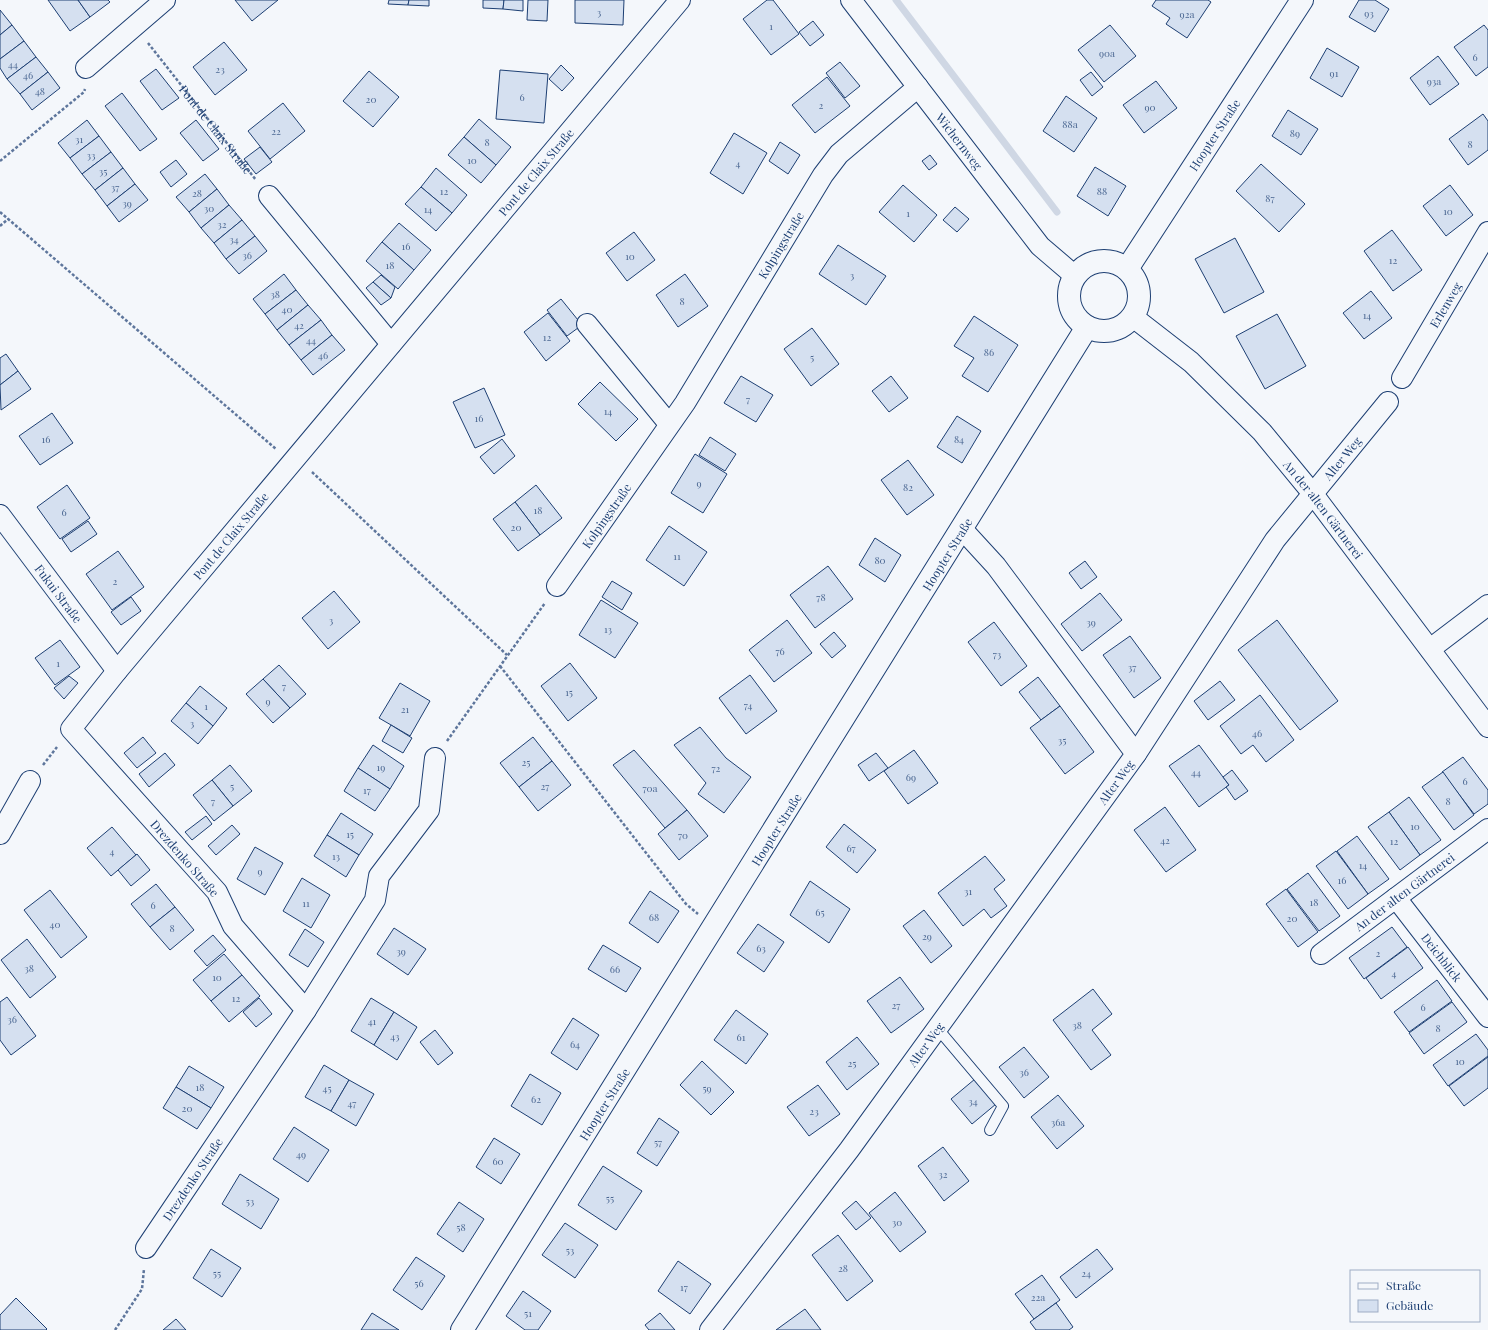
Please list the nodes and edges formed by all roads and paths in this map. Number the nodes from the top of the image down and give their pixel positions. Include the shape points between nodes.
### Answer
1 (165, 0) edge
2 (680, 0) edge
3 (850, 0) edge
4 (1302, 0) edge
5 (134, 25) junction
6 (86, 68) joint
7 (918, 87) junction
8 (0, 161) edge
9 (269, 196) joint
10 (0, 212) edge
11 (8, 219) junction
12 (0, 226) edge
13 (1488, 232) edge
14 (1127, 270) junction
15 (1075, 276) junction
16 (1133, 316) junction
17 (587, 324) dead end
18 (1086, 327) junction
19 (391, 344) junction
20 (1402, 378) dead end
21 (1388, 402) dead end
22 (669, 424) junction
23 (294, 461) junction
24 (1312, 494) junction
25 (0, 515) edge
26 (963, 530) junction
27 (557, 586) joint
28 (1488, 605) edge
29 (1430, 649) junction
30 (507, 655) junction
31 (500, 666) junction
32 (117, 671) junction
33 (1488, 727) edge
34 (71, 729) junction
35 (1136, 754) junction
36 (435, 758) joint
37 (30, 781) joint
38 (1488, 829) edge
39 (0, 834) edge
40 (1396, 898) junction
41 (716, 928) junction
42 (1321, 954) dead end
43 (306, 1010) junction
44 (1488, 1017) edge
45 (938, 1029) junction
46 (990, 1130) dead end
47 (146, 1248) dead end
48 (142, 1289) dead end
49 (115, 1330) edge
50 (462, 1330) edge
51 (710, 1330) edge

1 - 5 street
2 - 19 street, Pont de Claix Straße
3 - 7 street, Wichernweg
4 - 14 street, Hoopter Straße
5 - 6 street
5 - 9 path, Pont de Claix Straße
6 - 8 path via 84,92
7 - 15 street, Wichernweg via 1040,246
7 - 22 street, Kolpingstraße via 838,154 685,403
9 - 19 street
10 - 11 path
11 - 12 path
11 - 23 path via 277,450
13 - 20 street, Erlenweg
14 - 15 street via 1117,263 1094,262 1083,267
14 - 16 street via 1135,280 1139,292 1138,305
15 - 18 street via 1068,298 1077,320
16 - 18 street via 1123,326 1112,331
16 - 24 street, An der alten Gärtnerei via 1191,362 1262,432
17 - 22 street
18 - 26 street, Hoopter Straße
19 - 23 street, Pont de Claix Straße
21 - 24 street, Alter Weg
22 - 27 street, Kolpingstraße
23 - 30 path via 307,467
23 - 32 street, Pont de Claix Straße
24 - 29 street, An der alten Gärtnerei
24 - 35 street, Alter Weg via 1275,540
25 - 32 street, Fukui Straße
26 - 35 street, Alter Weg via 996,566
26 - 41 street, Hoopter Straße
27 - 30 path
28 - 29 street
29 - 33 street, An der alten Gärtnerei
30 - 31 path
31 - 36 path
31 - 41 path via 686,904
32 - 34 street, Pont de Claix Straße
34 - 37 path
34 - 43 street, Drezdenko Straße via 216,892 233,926
35 - 45 street, Alter Weg
36 - 43 street, Drezdenko Straße via 429,810 380,876 375,900
37 - 39 street
38 - 40 street, An der alten Gärtnerei
40 - 42 street, An der alten Gärtnerei
40 - 44 street, Deichblick
41 - 50 street, Hoopter Straße
43 - 47 street, Drezdenko Straße
45 - 46 lane via 1003,1106
45 - 51 street, Alter Weg via 849,1150
48 - 49 path

